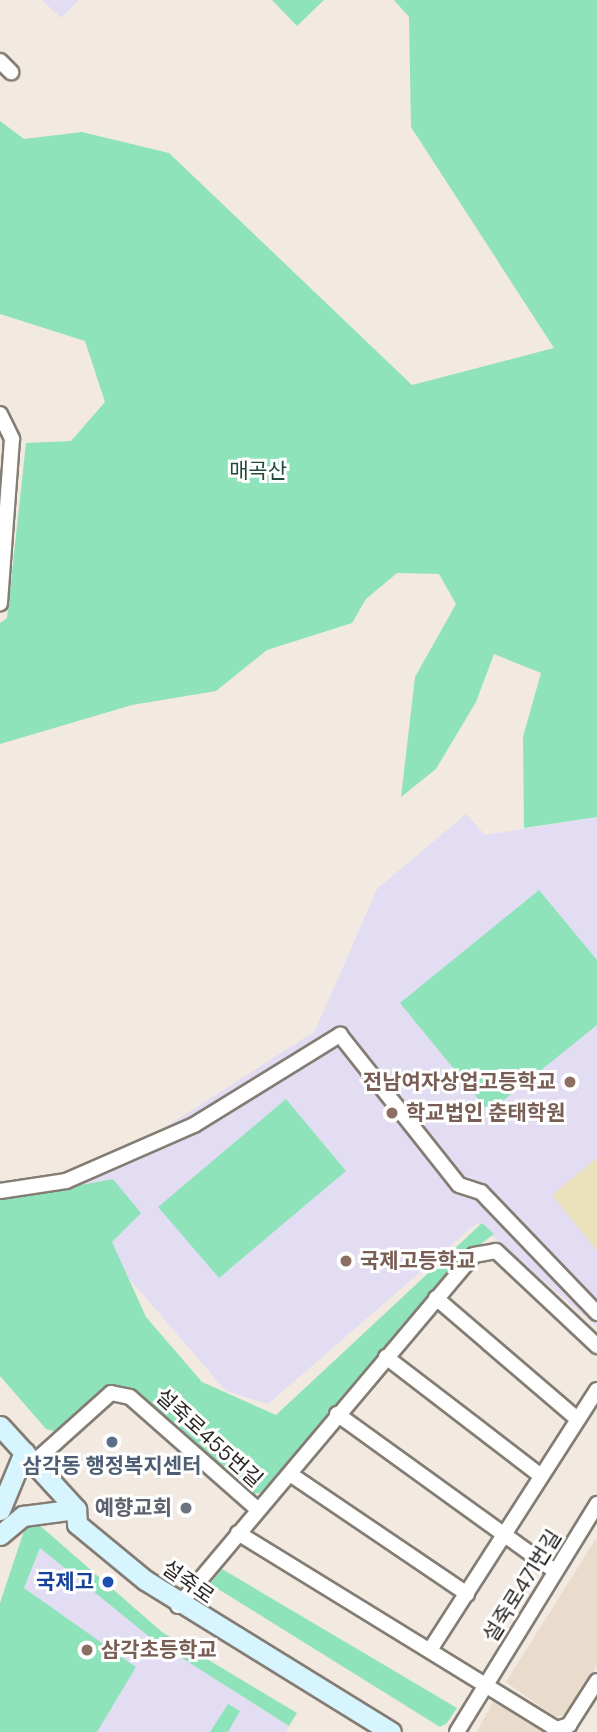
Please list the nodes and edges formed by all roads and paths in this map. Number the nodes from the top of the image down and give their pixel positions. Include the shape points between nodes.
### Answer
1 (0, 414) edge
2 (0, 604) edge
3 (0, 1191) edge
4 (436, 1298) junction
5 (597, 1313) edge
6 (597, 1346) edge
7 (386, 1357) junction
8 (597, 1390) edge
9 (337, 1414) junction
10 (577, 1419) junction
11 (2, 1433) edge
12 (28, 1457) junction
13 (290, 1474) junction
14 (541, 1476) junction
15 (76, 1509) junction
16 (596, 1509) edge
17 (0, 1510) edge
18 (258, 1510) junction
19 (238, 1533) junction
20 (0, 1535) edge
21 (505, 1536) junction
22 (555, 1571) junction
23 (467, 1594) junction
24 (178, 1606) junction
25 (430, 1650) junction
26 (597, 1681) edge
27 (487, 1684) junction
28 (391, 1732) edge
29 (457, 1732) edge

1 - 2 street via 12,439
3 - 5 street via 66,1181 194,1125 340,1035 459,1185 481,1192
4 - 6 street, 설죽로455번길 via 474,1255 496,1251
4 - 7 street, 설죽로455번길
4 - 10 street
7 - 9 street, 설죽로455번길
7 - 14 street
8 - 10 street
9 - 13 street, 설죽로455번길
9 - 21 street
10 - 14 street
11 - 12 main road, 설죽로
12 - 15 main road, 설죽로
12 - 17 main road
12 - 18 street, 설죽로455번길 via 111,1393 130,1397
13 - 18 street, 설죽로455번길
13 - 23 street, 설죽로455번길
14 - 21 street
15 - 20 main road via 23,1516
15 - 24 main road, 설죽로 via 77,1524
16 - 22 street, 설죽로471번길
18 - 19 street, 설죽로455번길
19 - 24 street, 설죽로455번길
19 - 25 street
21 - 22 street
21 - 23 street
22 - 27 street, 설죽로471번길
23 - 25 street
24 - 28 main road, 설죽로
25 - 27 street
26 - 27 street via 569,1726 557,1729
27 - 29 street, 설죽로471번길

